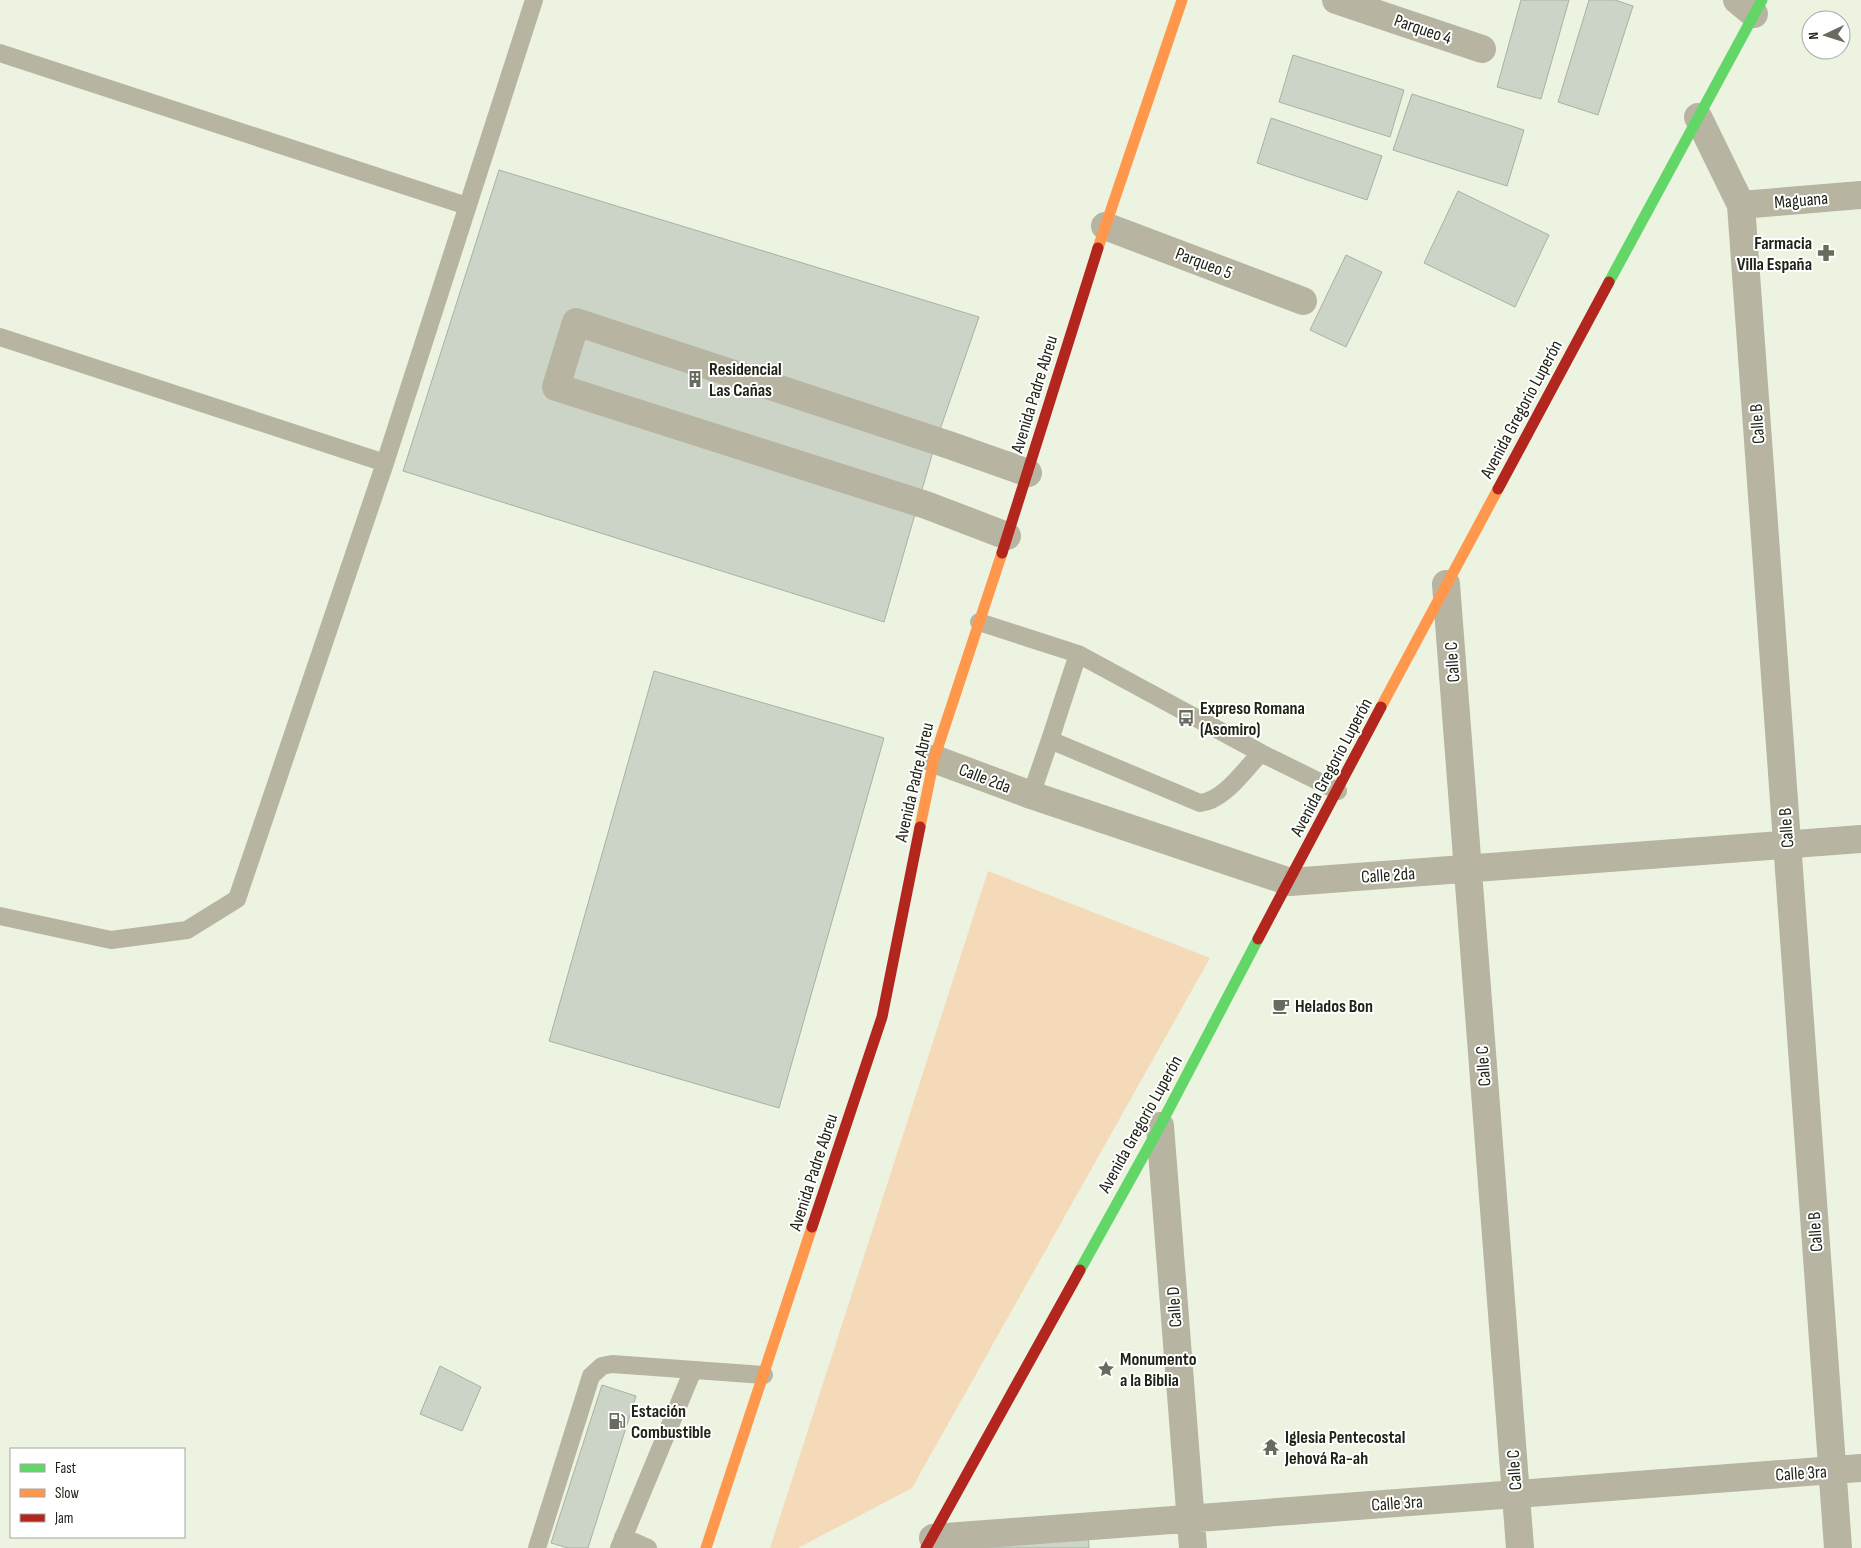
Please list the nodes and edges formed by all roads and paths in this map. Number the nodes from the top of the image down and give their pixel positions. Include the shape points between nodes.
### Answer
1 (534, 0) edge
2 (1182, 0) edge
3 (1336, 0) edge
4 (1751, 5) edge
5 (1482, 49) dead end
6 (0, 53) edge
7 (1698, 117) junction
8 (1861, 195) edge
9 (1741, 205) junction
10 (467, 206) junction
11 (1105, 226) junction
12 (1304, 301) dead end
13 (0, 337) edge
14 (385, 463) junction
15 (1028, 473) junction
16 (1007, 536) junction
17 (1446, 584) junction
18 (979, 622) junction
19 (1078, 654) junction
20 (1050, 740) junction
21 (1260, 753) junction
22 (934, 758) junction
23 (1338, 791) junction
24 (1030, 795) junction
25 (1861, 839) edge
26 (1787, 845) junction
27 (1468, 870) junction
28 (1290, 882) junction
29 (0, 916) edge
30 (1160, 1126) junction
31 (693, 1370) junction
32 (764, 1375) junction
33 (1861, 1468) edge
34 (1833, 1470) junction
35 (1516, 1494) junction
36 (1190, 1518) junction
37 (621, 1542) edge
38 (925, 1543) edge
39 (537, 1548) edge
40 (648, 1548) edge
41 (706, 1548) edge
42 (1193, 1548) edge
43 (1520, 1548) edge
44 (1838, 1548) edge

1 - 10 lane
2 - 11 main road, Avenida Padre Abreu
3 - 5 street, Parqueo 4
4 - 7 main road, Avenida Gregorio Luperón
6 - 10 lane
7 - 9 street, Calle B
7 - 17 main road, Avenida Gregorio Luperón
8 - 9 street, Maguana
9 - 26 street, Calle B
10 - 14 lane
11 - 12 street, Parqueo 5
11 - 15 main road, Avenida Padre Abreu
13 - 14 lane
14 - 29 lane via 237,899 187,930 110,940
15 - 16 main road, Avenida Padre Abreu
15 - 16 street via 576,322 556,387 926,505
16 - 18 main road, Avenida Padre Abreu
17 - 23 main road, Avenida Gregorio Luperón
17 - 27 street, Calle C
18 - 19 lane
18 - 22 main road, Avenida Padre Abreu
19 - 20 lane
19 - 21 lane
20 - 21 lane via 1200,803 1210,802 1220,795
20 - 24 lane
21 - 23 lane
22 - 24 street, Calle 2da
22 - 32 main road, Avenida Padre Abreu via 882,1017
23 - 28 main road, Avenida Gregorio Luperón
24 - 28 street, Calle 2da
25 - 26 street, Calle 2da
26 - 27 street, Calle 2da
26 - 34 street, Calle B
27 - 28 street, Calle 2da
27 - 35 street, Calle C
28 - 30 main road, Avenida Gregorio Luperón
30 - 36 street, Calle D
30 - 38 main road, Avenida Gregorio Luperón
31 - 32 lane
31 - 37 lane
31 - 39 lane via 612,1364 602,1366 591,1376
32 - 41 main road, Avenida Padre Abreu
33 - 34 street, Calle 3ra
34 - 35 street, Calle 3ra
34 - 44 street, Calle B
35 - 36 street, Calle 3ra
35 - 43 street, Calle C
36 - 38 street, Calle 3ra
36 - 42 street, Calle D
37 - 40 lane

